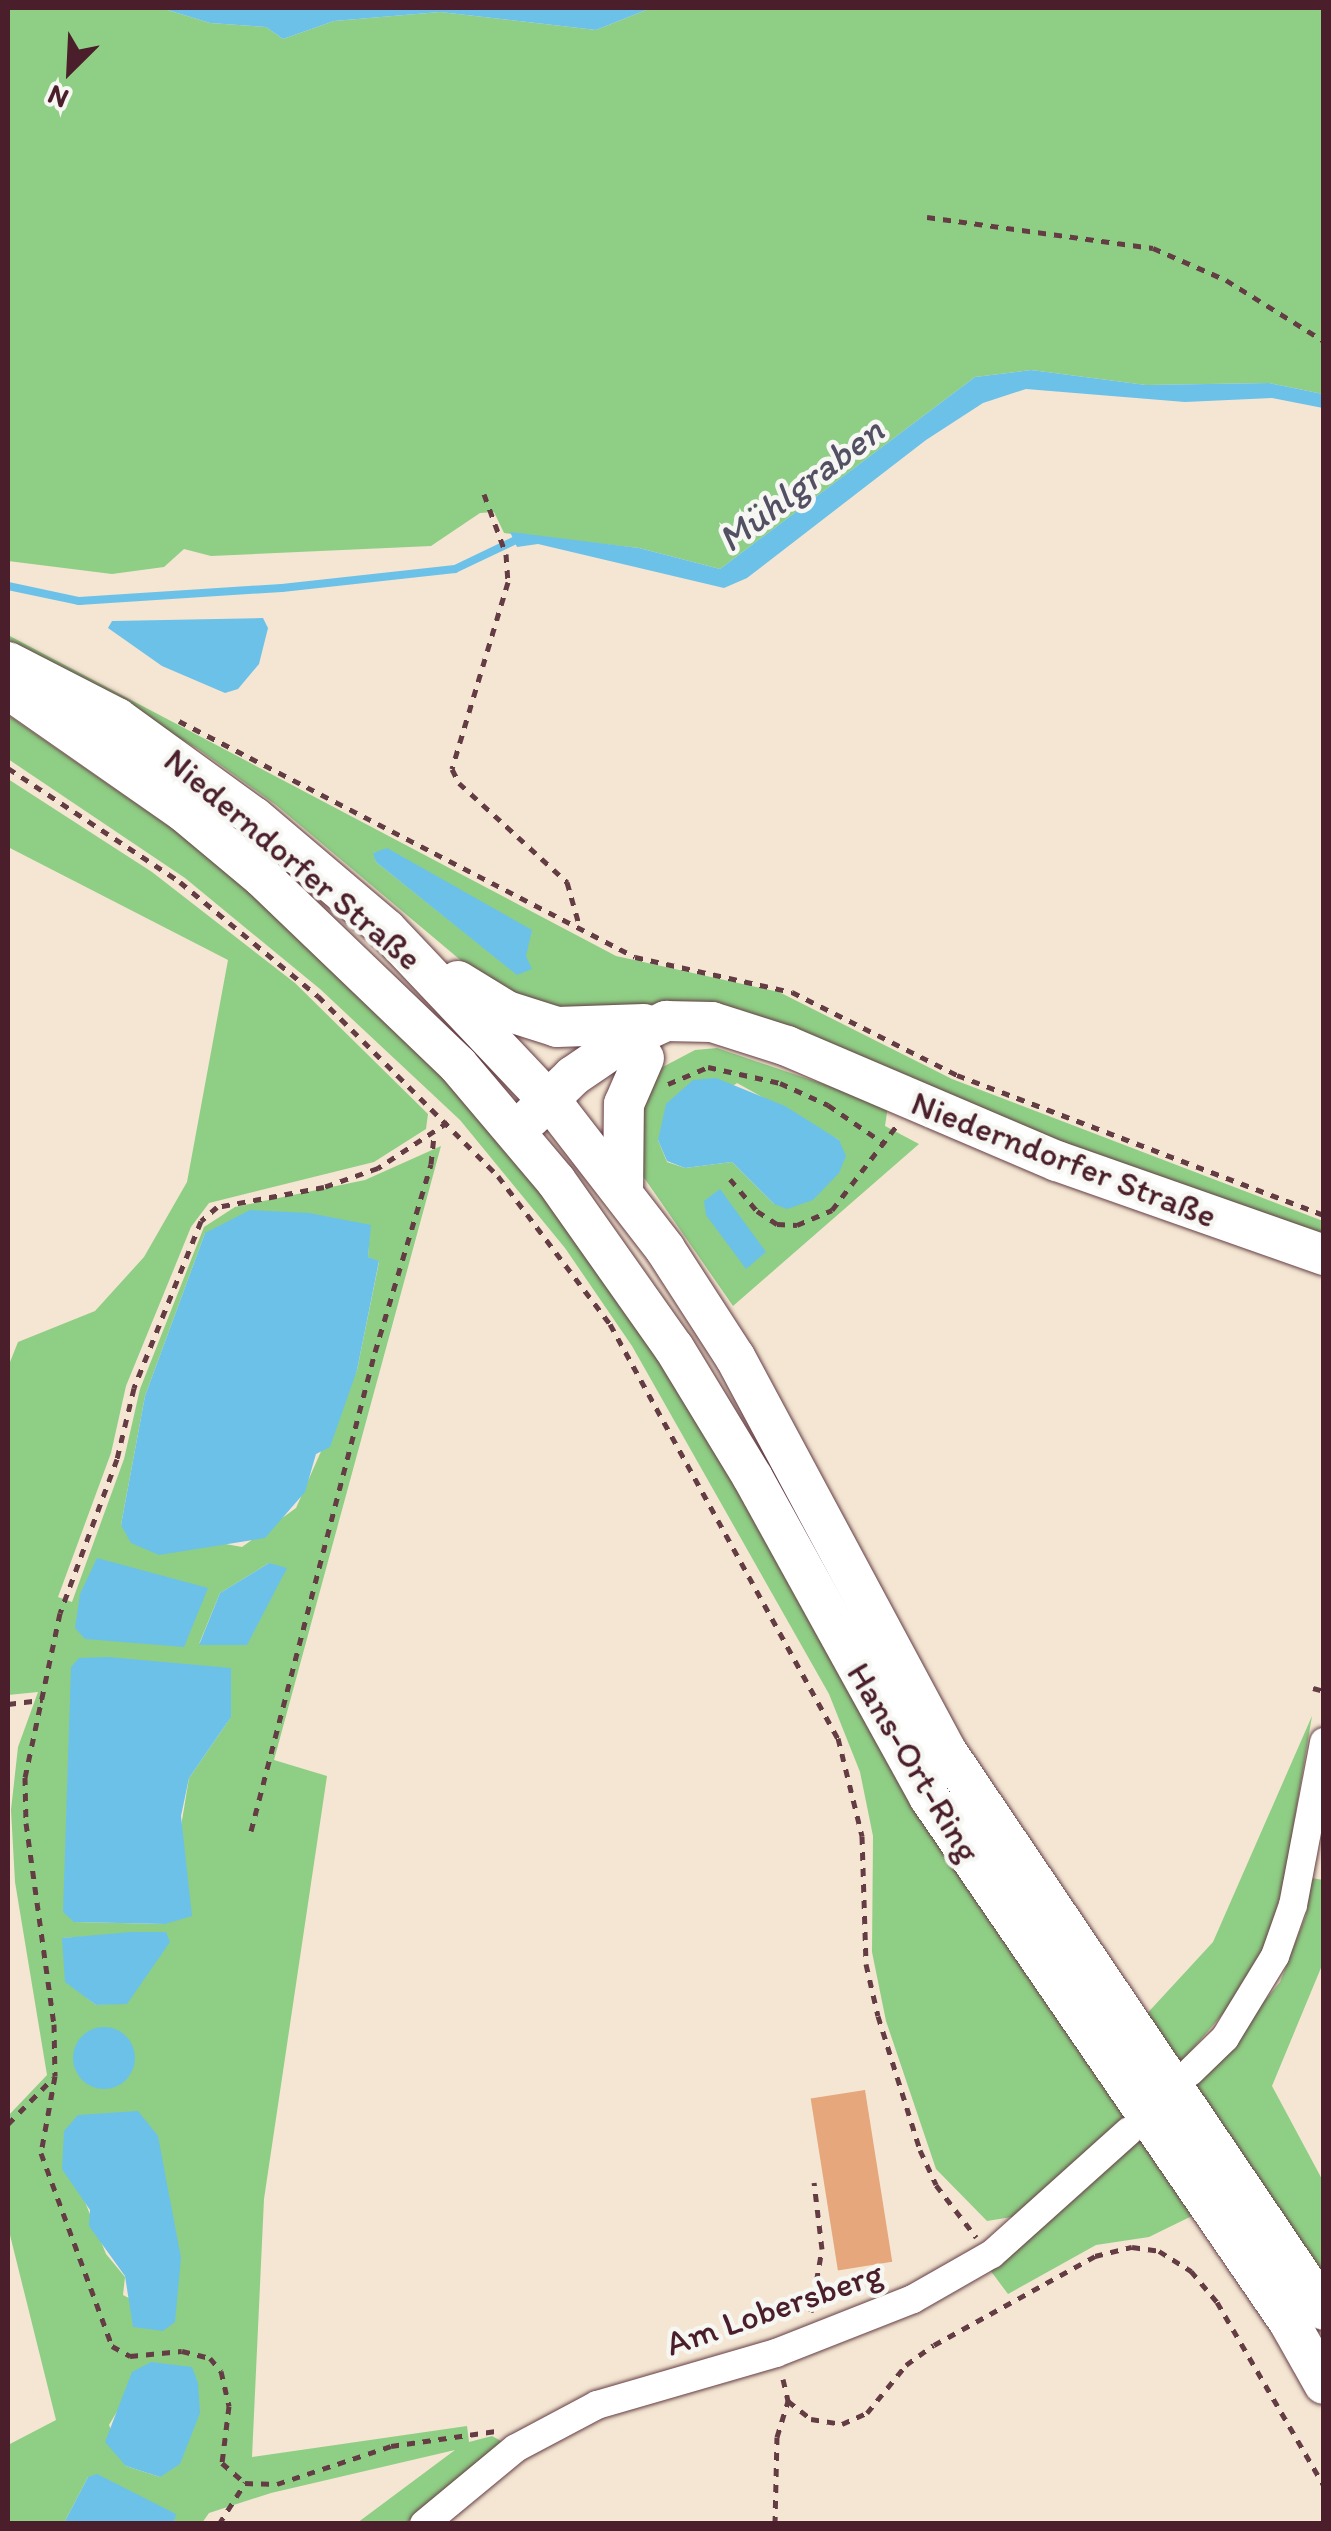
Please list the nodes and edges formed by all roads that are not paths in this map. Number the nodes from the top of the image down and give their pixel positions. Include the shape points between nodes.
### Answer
1 (8, 662) edge
2 (8, 689) edge
3 (386, 929) junction
4 (666, 1021) junction
5 (751, 1034) junction
6 (656, 1071) junction
7 (554, 1105) junction
8 (518, 1132) junction
9 (623, 1193) junction
10 (1324, 1255) edge
11 (1324, 1742) edge
12 (1190, 2072) dead end
13 (1129, 2131) dead end
14 (1324, 2310) edge
15 (1324, 2384) edge
16 (424, 2524) edge

1 - 3 main road, Niederndorfer Straße via 72,692 188,765
2 - 8 main road, Niederndorfer Straße via 184,812 262,877 419,1026
3 - 4 main road via 463,985 527,1019 588,1030
3 - 7 main road, Niederndorfer Straße
4 - 5 main road, Niederndorfer Straße via 712,1022
4 - 7 main road, Niederndorfer Straße via 630,1038
5 - 6 main road, Niederndorfer Straße via 700,1036
5 - 10 main road, Niederndorfer Straße via 1074,1167
6 - 7 main road, Niederndorfer Straße
6 - 9 main road via 624,1104
7 - 8 main road, Niederndorfer Straße
7 - 9 main road, Hans-Ort-Ring
8 - 15 main road, Hans-Ort-Ring via 674,1348 930,1797 1289,2322
9 - 14 main road, Hans-Ort-Ring via 735,1357 947,1752
11 - 12 street via 1297,1888 1275,1956 1224,2038
13 - 16 street, Am Lobersberg via 992,2254 914,2299 813,2340 597,2405 539,2434

